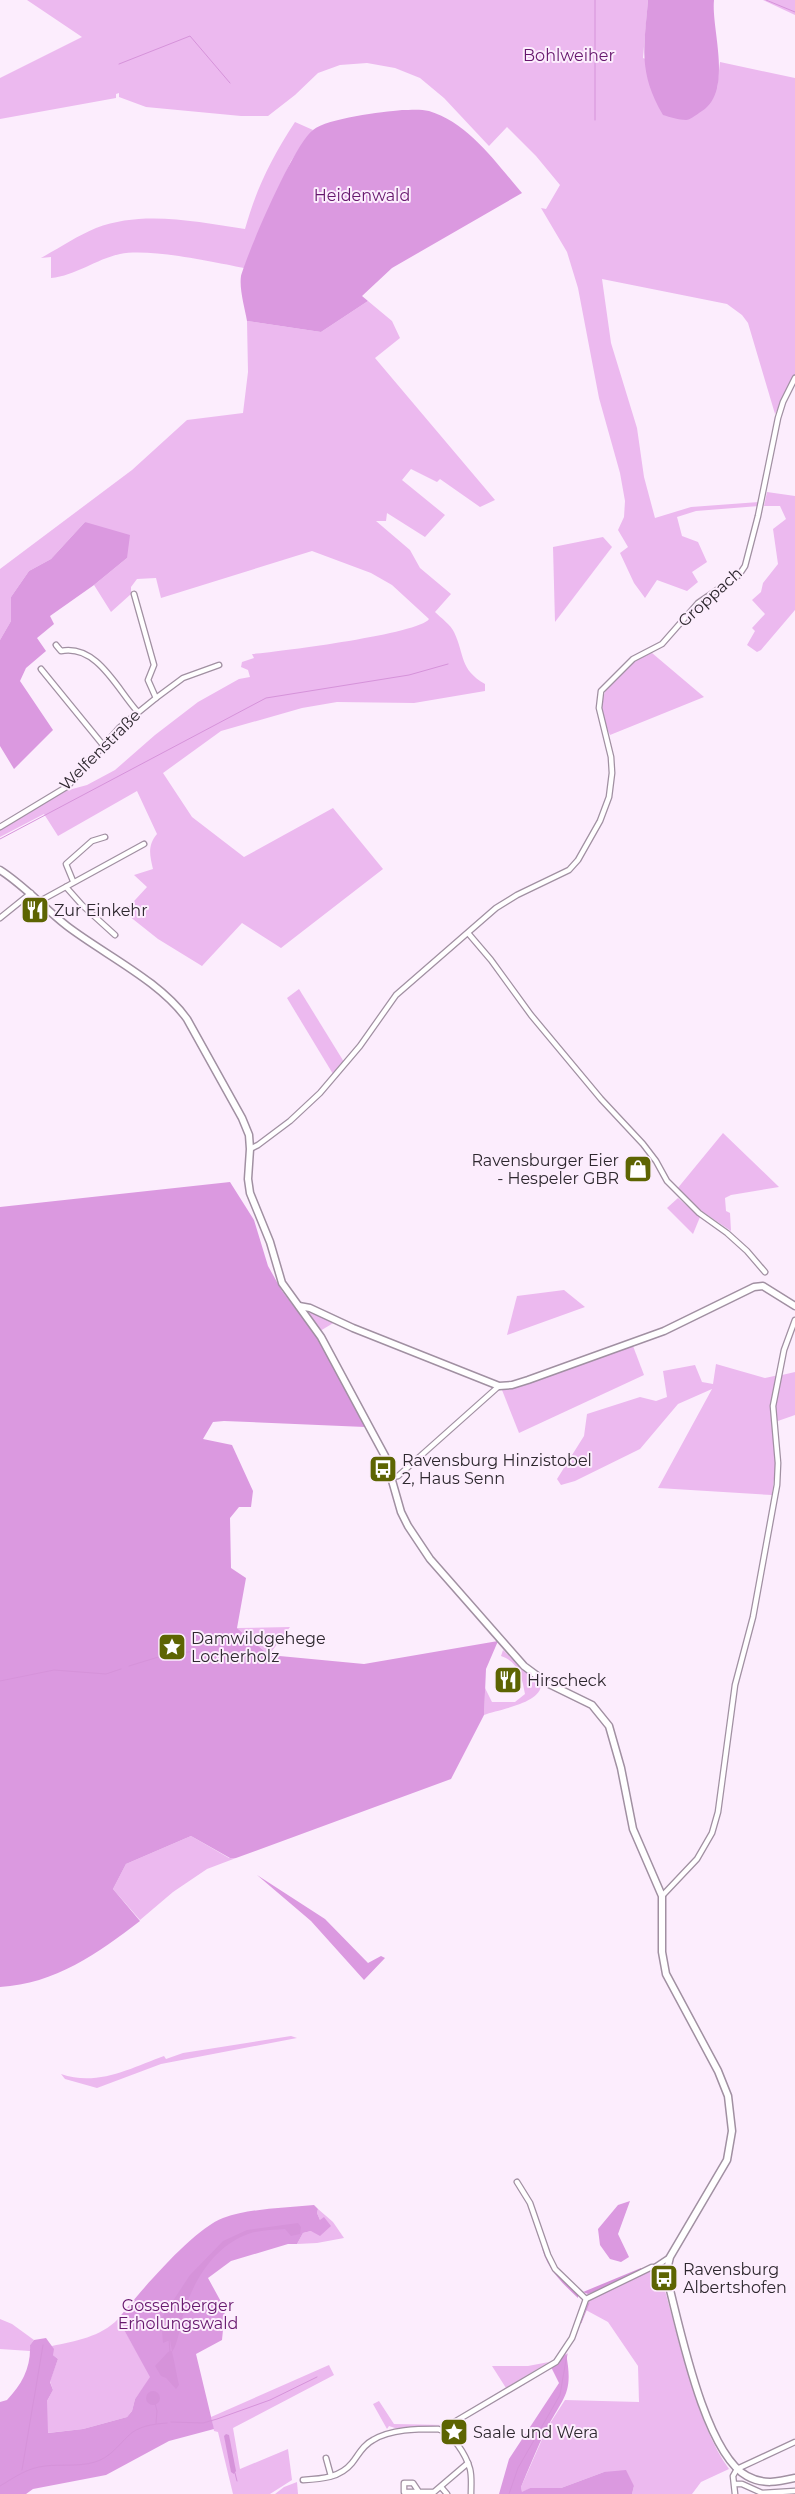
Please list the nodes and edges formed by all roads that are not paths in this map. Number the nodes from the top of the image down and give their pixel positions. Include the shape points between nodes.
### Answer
1 (795, 378) edge
2 (134, 594) dead end
3 (56, 645) dead end
4 (219, 665) dead end
5 (41, 669) dead end
6 (156, 698) junction
7 (138, 711) junction
8 (103, 745) junction
9 (0, 827) edge
10 (105, 837) dead end
11 (144, 844) dead end
12 (0, 870) edge
13 (73, 881) junction
14 (66, 887) junction
15 (32, 893) junction
16 (40, 901) junction
17 (0, 918) edge
18 (468, 933) junction
19 (115, 935) dead end
20 (250, 1148) junction
21 (765, 1272) dead end
22 (300, 1306) junction
23 (795, 1306) edge
24 (795, 1320) edge
25 (499, 1386) junction
26 (392, 1477) junction
27 (662, 1896) junction
28 (517, 2182) dead end
29 (670, 2257) junction
30 (655, 2267) junction
31 (666, 2274) junction
32 (586, 2299) junction
33 (451, 2424) dead end
34 (795, 2442) edge
35 (326, 2458) dead end
36 (468, 2463) junction
37 (737, 2469) junction
38 (331, 2476) junction
39 (795, 2478) edge
40 (303, 2480) dead end
41 (735, 2484) junction
42 (441, 2487) junction
43 (795, 2491) edge
44 (419, 2492) junction
45 (404, 2493) edge
46 (447, 2494) edge
47 (471, 2494) edge
48 (735, 2494) edge

1 - 18 street, Groppach via 778,418 745,566 739,575 698,603 662,644 633,659 602,691 599,708 611,757 609,797 600,821 578,860 569,870 496,908
2 - 6 street, Welfenstraße via 154,665 148,680
3 - 7 street via 61,651 74,650 99,663
4 - 6 street via 183,678
5 - 8 street
6 - 7 street, Welfenstraße
7 - 8 street, Welfenstraße
8 - 9 street, Welfenstraße via 68,786
10 - 13 street via 92,840 67,863
11 - 13 street
12 - 15 main road
13 - 14 street
14 - 16 street
14 - 19 street
15 - 16 main road
15 - 17 street
16 - 20 main road via 72,930 171,1000 188,1020 242,1118
18 - 20 street, Groppach via 396,995 360,1046 320,1093 290,1121
18 - 21 street via 531,1015 643,1144 667,1181 698,1213 747,1251
20 - 22 main road via 248,1179 254,1207 270,1242 282,1282
22 - 25 main road
22 - 26 main road via 329,1351 385,1456
23 - 25 main road via 763,1286 754,1287 664,1332 528,1380
24 - 27 street via 784,1350 773,1406 777,1484 753,1617 735,1685 718,1812 712,1833 698,1859
25 - 26 street via 398,1476
26 - 27 main road via 401,1512 417,1541 511,1653 547,1683 592,1705 603,1718 614,1738 633,1829
27 - 29 main road via 662,1952 666,1974 718,2071 728,2096 732,2131 730,2152 722,2169
28 - 32 street via 530,2203 555,2270
29 - 30 street
29 - 31 main road
30 - 31 street
30 - 32 street
31 - 37 main road via 700,2396 720,2445
32 - 33 street via 572,2338 556,2362
34 - 37 street
35 - 38 street
36 - 38 street via 444,2430 390,2432 372,2440 348,2468
36 - 42 street
36 - 47 street
37 - 39 main road via 747,2477 768,2483
37 - 41 street via 733,2476
38 - 40 street
41 - 43 street via 762,2493
41 - 48 street
42 - 44 street via 434,2492
42 - 46 street
44 - 45 street
44 - 45 street via 413,2483 404,2483

